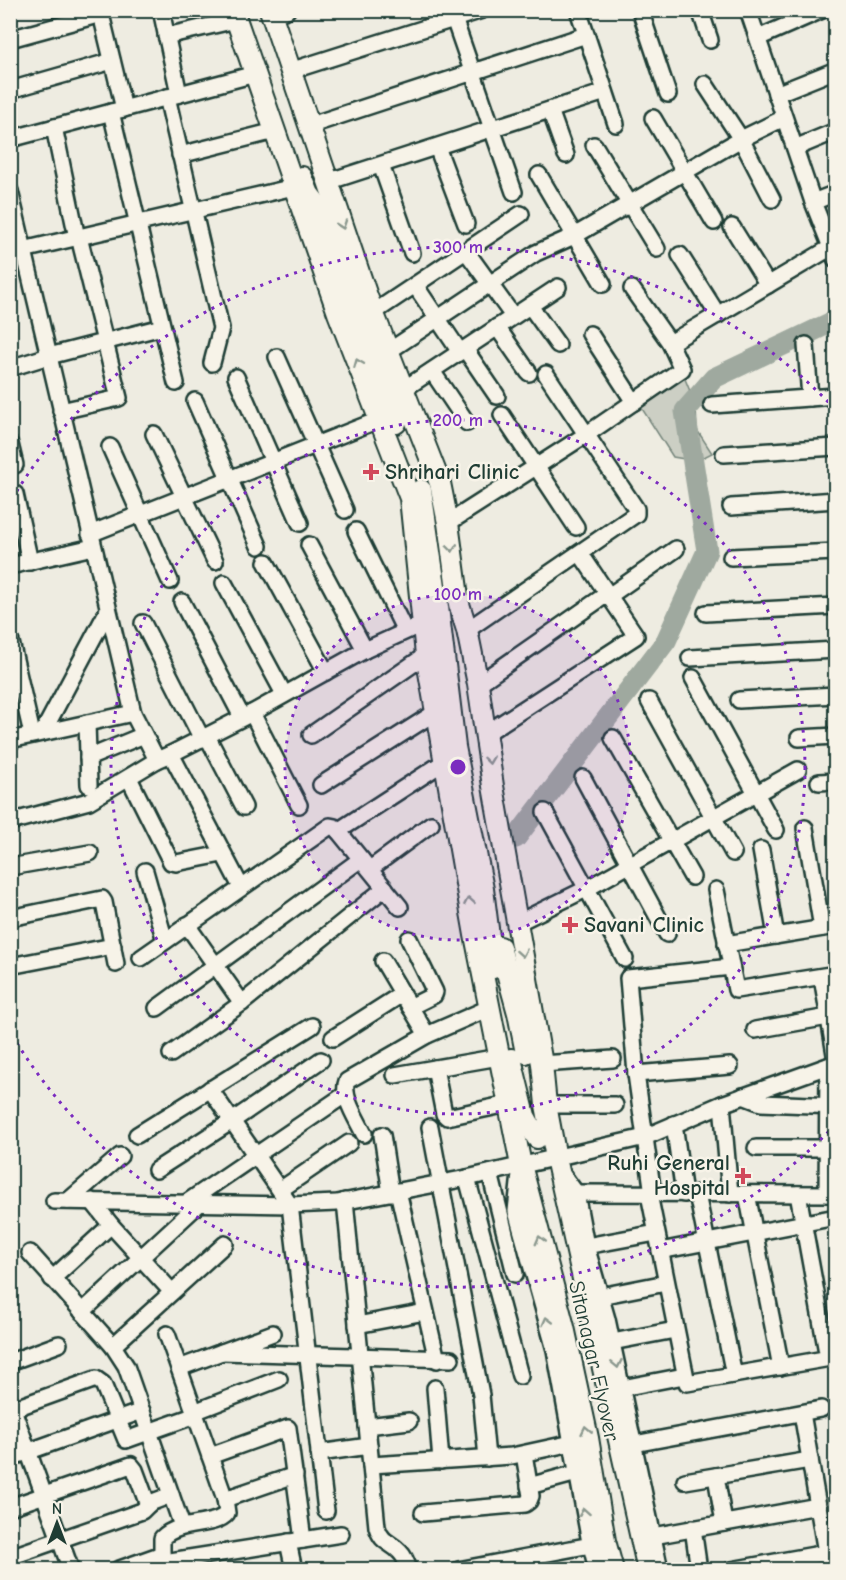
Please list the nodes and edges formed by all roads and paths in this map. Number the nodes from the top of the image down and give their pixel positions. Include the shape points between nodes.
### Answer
1 (161, 10) edge
2 (482, 10) edge
3 (578, 10) edge
4 (640, 10) edge
5 (700, 10) edge
6 (748, 10) edge
7 (822, 10) edge
8 (100, 12) edge
9 (272, 12) edge
10 (237, 14) edge
11 (453, 15) edge
12 (586, 35) junction
13 (166, 36) junction
14 (758, 38) junction
15 (10, 39) edge
16 (710, 40) dead end
17 (112, 61) junction
18 (290, 70) junction
19 (836, 70) edge
20 (255, 74) junction
21 (473, 74) junction
22 (705, 84) dead end
23 (10, 90) edge
24 (605, 92) junction
25 (668, 94) dead end
26 (776, 94) junction
27 (173, 95) junction
28 (117, 110) junction
29 (550, 110) junction
30 (653, 118) dead end
31 (784, 118) junction
32 (616, 124) dead end
33 (308, 126) junction
34 (54, 127) junction
35 (492, 129) junction
36 (275, 131) junction
37 (836, 131) edge
38 (10, 139) edge
39 (741, 139) junction
40 (594, 145) dead end
41 (437, 147) junction
42 (795, 148) junction
43 (566, 154) dead end
44 (180, 155) junction
45 (381, 165) junction
46 (686, 173) junction
47 (539, 176) dead end
48 (327, 182) junction
49 (294, 187) junction
50 (10, 191) edge
51 (514, 192) dead end
52 (836, 193) edge
53 (772, 199) dead end
54 (813, 202) junction
55 (631, 203) junction
56 (318, 206) junction
57 (192, 211) junction
58 (521, 214) dead end
59 (714, 222) dead end
60 (137, 224) junction
61 (466, 224) dead end
62 (732, 227) dead end
63 (574, 236) junction
64 (78, 238) junction
65 (657, 249) dead end
66 (18, 251) edge
67 (466, 251) junction
68 (412, 253) dead end
69 (833, 254) edge
70 (680, 255) dead end
71 (603, 284) dead end
72 (415, 285) junction
73 (489, 285) junction
74 (768, 285) junction
75 (558, 286) dead end
76 (632, 289) dead end
77 (530, 306) junction
78 (373, 313) junction
79 (718, 315) junction
80 (513, 316) junction
81 (438, 319) junction
82 (162, 327) junction
83 (497, 327) junction
84 (590, 334) dead end
85 (105, 342) junction
86 (670, 343) junction
87 (558, 345) dead end
88 (806, 345) dead end
89 (462, 350) junction
90 (389, 351) junction
91 (49, 356) junction
92 (277, 357) dead end
93 (212, 363) dead end
94 (10, 369) edge
95 (432, 371) junction
96 (530, 374) dead end
97 (546, 374) dead end
98 (236, 377) dead end
99 (176, 383) dead end
100 (404, 389) junction
101 (497, 396) dead end
102 (836, 396) edge
103 (810, 398) junction
104 (195, 401) dead end
105 (634, 402) junction
106 (712, 405) dead end
107 (62, 411) junction
108 (502, 415) dead end
109 (381, 419) junction
110 (467, 423) dead end
111 (154, 434) dead end
112 (587, 434) junction
113 (10, 444) edge
114 (316, 444) junction
115 (110, 447) dead end
116 (836, 447) edge
117 (724, 454) dead end
118 (273, 462) junction
119 (15, 465) dead end
120 (537, 466) junction
121 (228, 480) junction
122 (15, 494) dead end
123 (185, 497) junction
124 (836, 500) edge
125 (731, 507) dead end
126 (345, 510) dead end
127 (141, 516) junction
128 (300, 523) dead end
129 (448, 523) junction
130 (576, 527) dead end
131 (356, 531) dead end
132 (92, 541) junction
133 (309, 545) dead end
134 (258, 546) dead end
135 (676, 549) dead end
136 (836, 552) edge
137 (580, 553) junction
138 (731, 558) dead end
139 (215, 561) dead end
140 (30, 562) junction
141 (266, 562) dead end
142 (10, 566) edge
143 (170, 581) dead end
144 (224, 583) dead end
145 (608, 595) junction
146 (182, 602) dead end
147 (459, 604) junction
148 (836, 606) edge
149 (108, 610) junction
150 (706, 613) dead end
151 (421, 618) junction
152 (143, 623) dead end
153 (467, 630) junction
154 (11, 642) edge
155 (365, 650) junction
156 (836, 650) edge
157 (426, 655) junction
158 (690, 658) dead end
159 (326, 672) junction
160 (693, 678) dead end
161 (478, 684) junction
162 (284, 694) junction
163 (836, 695) edge
164 (739, 700) dead end
165 (649, 701) dead end
166 (436, 712) junction
167 (134, 713) junction
168 (247, 715) junction
169 (87, 723) junction
170 (38, 733) junction
171 (485, 734) junction
172 (144, 735) junction
173 (311, 735) dead end
174 (836, 736) edge
175 (204, 737) junction
176 (613, 738) dead end
177 (799, 738) dead end
178 (10, 740) edge
179 (164, 757) junction
180 (88, 758) junction
181 (444, 762) junction
182 (798, 770) dead end
183 (129, 778) junction
184 (583, 778) dead end
185 (836, 781) edge
186 (819, 782) dead end
187 (89, 785) dead end
188 (321, 785) dead end
189 (756, 793) junction
190 (299, 805) dead end
191 (244, 807) dead end
192 (545, 812) dead end
193 (713, 818) junction
194 (10, 822) edge
195 (431, 824) dead end
196 (805, 828) dead end
197 (776, 830) dead end
198 (338, 831) junction
199 (672, 842) junction
200 (760, 850) dead end
201 (90, 853) dead end
202 (733, 853) dead end
203 (222, 854) junction
204 (366, 864) junction
205 (630, 866) junction
206 (10, 867) edge
207 (145, 871) dead end
208 (692, 877) dead end
209 (241, 887) junction
210 (385, 888) junction
211 (588, 888) junction
212 (483, 890) junction
213 (716, 890) dead end
214 (400, 907) dead end
215 (10, 918) edge
216 (517, 923) junction
217 (187, 925) junction
218 (829, 927) edge
219 (667, 934) dead end
220 (776, 936) junction
221 (409, 939) dead end
222 (165, 941) junction
223 (726, 944) junction
224 (113, 946) junction
225 (141, 958) dead end
226 (625, 958) dead end
227 (383, 961) dead end
228 (116, 963) dead end
229 (215, 965) junction
230 (10, 966) edge
231 (731, 967) junction
232 (829, 975) edge
233 (406, 1001) junction
234 (242, 1003) junction
235 (157, 1008) dead end
236 (489, 1008) junction
237 (828, 1017) junction
238 (312, 1026) dead end
239 (755, 1030) dead end
240 (427, 1035) junction
241 (333, 1038) dead end
242 (171, 1054) dead end
243 (499, 1057) junction
244 (613, 1059) dead end
245 (321, 1060) dead end
246 (833, 1063) edge
247 (542, 1064) junction
248 (730, 1066) dead end
249 (435, 1068) junction
250 (636, 1074) junction
251 (395, 1075) dead end
252 (210, 1089) junction
253 (346, 1094) junction
254 (743, 1096) junction
255 (508, 1104) junction
256 (722, 1104) junction
257 (615, 1105) dead end
258 (546, 1106) junction
259 (832, 1106) edge
260 (232, 1121) junction
261 (674, 1125) junction
262 (430, 1127) dead end
263 (364, 1134) dead end
264 (137, 1135) dead end
265 (382, 1135) dead end
266 (645, 1137) junction
267 (349, 1143) dead end
268 (756, 1148) dead end
269 (832, 1148) edge
270 (255, 1155) junction
271 (120, 1156) dead end
272 (558, 1164) junction
273 (521, 1165) junction
274 (156, 1170) dead end
275 (490, 1173) junction
276 (467, 1178) junction
277 (440, 1183) junction
278 (280, 1190) junction
279 (394, 1192) junction
280 (651, 1194) junction
281 (690, 1194) junction
282 (730, 1194) junction
283 (747, 1194) junction
284 (798, 1194) junction
285 (831, 1194) edge
286 (570, 1195) junction
287 (345, 1201) junction
288 (92, 1202) junction
289 (193, 1203) junction
290 (290, 1205) junction
291 (836, 1217) edge
292 (804, 1223) junction
293 (111, 1225) junction
294 (656, 1233) junction
295 (755, 1233) junction
296 (706, 1242) junction
297 (225, 1244) dead end
298 (586, 1246) junction
299 (660, 1251) junction
300 (30, 1253) dead end
301 (141, 1258) junction
302 (515, 1274) dead end
303 (52, 1279) junction
304 (666, 1283) junction
305 (172, 1292) junction
306 (600, 1296) junction
307 (82, 1312) junction
308 (426, 1312) junction
309 (357, 1325) junction
310 (675, 1330) junction
311 (167, 1334) dead end
312 (273, 1334) dead end
313 (612, 1342) junction
314 (59, 1344) dead end
315 (113, 1346) junction
316 (222, 1352) junction
317 (832, 1358) edge
318 (10, 1362) edge
319 (781, 1367) junction
320 (179, 1368) junction
321 (734, 1375) junction
322 (520, 1376) dead end
323 (684, 1376) junction
324 (279, 1379) dead end
325 (435, 1388) dead end
326 (622, 1388) junction
327 (11, 1407) edge
328 (821, 1409) dead end
329 (142, 1411) junction
330 (195, 1413) junction
331 (802, 1413) junction
332 (118, 1420) junction
333 (409, 1421) dead end
334 (367, 1426) junction
335 (150, 1432) junction
336 (572, 1443) junction
337 (634, 1444) junction
338 (369, 1446) junction
339 (28, 1451) junction
340 (319, 1453) junction
341 (524, 1454) junction
342 (210, 1456) junction
343 (10, 1458) edge
344 (487, 1458) junction
345 (810, 1460) junction
346 (441, 1461) junction
347 (371, 1466) junction
348 (577, 1473) junction
349 (295, 1475) junction
350 (716, 1476) junction
351 (685, 1481) dead end
352 (529, 1486) junction
353 (171, 1495) junction
354 (44, 1496) junction
355 (225, 1499) junction
356 (148, 1505) junction
357 (818, 1506) junction
358 (10, 1507) edge
359 (326, 1512) dead end
360 (423, 1513) dead end
361 (724, 1523) junction
362 (182, 1526) junction
363 (693, 1528) junction
364 (341, 1534) dead end
365 (653, 1536) junction
366 (60, 1539) junction
367 (296, 1541) junction
368 (591, 1545) junction
369 (826, 1552) junction
370 (10, 1557) edge
371 (164, 1562) edge
372 (779, 1565) edge
373 (70, 1569) edge
374 (117, 1569) edge
375 (294, 1569) edge
376 (409, 1569) edge
377 (458, 1569) edge
378 (597, 1569) edge
379 (613, 1569) edge
380 (648, 1569) edge
381 (660, 1569) edge
382 (699, 1569) edge
383 (731, 1569) edge
384 (829, 1569) edge

1 - 13 street
2 - 11 street
3 - 12 street
4 - 25 street
5 - 16 street
6 - 14 street
7 - 14 street
8 - 15 street
8 - 17 street
9 - 18 main road, Sitanagar Flyover
9 - 56 main road via 317,187
10 - 13 street
10 - 20 main road
10 - 56 main road via 307,190
11 - 18 street
11 - 21 street
12 - 21 street
12 - 24 street
13 - 27 street
14 - 26 street
17 - 23 street
17 - 28 street
18 - 33 main road, Sitanagar Flyover
19 - 26 street
20 - 27 street
20 - 36 main road
21 - 33 street
21 - 35 street
22 - 39 street
24 - 29 street
24 - 32 street
26 - 31 street
27 - 28 street
27 - 44 street
28 - 34 street
28 - 60 street
29 - 35 street
29 - 43 street
30 - 46 street
31 - 39 street
31 - 42 street
33 - 48 main road, Sitanagar Flyover
34 - 38 street
34 - 64 street
35 - 41 street
35 - 51 street
36 - 44 street
36 - 49 main road
37 - 42 street
39 - 46 street
39 - 53 street
40 - 55 street
41 - 45 street
41 - 61 street
42 - 54 street
44 - 57 street
45 - 48 street
45 - 68 street
46 - 55 street
46 - 59 street
47 - 63 street
48 -> 78 main road, Sitanagar Flyover
49 - 57 street
109 -> 49 main road via 338,314
50 - 66 street
52 - 54 street
54 - 69 street
55 - 63 street
55 - 65 street
56 - 151 main road via 420,490
57 - 60 street
57 - 93 street via 221,328
58 - 67 street
60 - 64 street
60 - 82 street
62 - 74 street
63 - 71 street
63 - 73 street via 536,253
64 - 66 street
64 - 85 street
66 - 91 street
67 - 72 street
67 - 73 street
69 - 74 street
70 - 79 street
72 - 78 street
72 - 81 street
73 - 80 street
73 - 81 street
74 - 79 street
75 - 77 street
76 - 86 street
77 - 80 street
77 - 87 street
78 - 90 main road, Sitanagar Flyover
79 - 86 street
80 - 83 street
81 - 89 street
81 - 90 street
82 - 85 street
82 - 99 street
83 - 89 street
83 - 96 street
84 - 105 street
85 - 91 street
85 - 107 street via 118,398
86 - 105 street via 682,369
88 - 103 street
89 - 95 street
89 - 101 street
90 - 100 main road, Sitanagar Flyover
91 - 94 street
91 - 107 street
92 - 114 street
95 - 100 street
95 - 110 street
97 - 112 street
98 - 118 street
100 - 129 main road, Sitanagar Flyover via 440,483
102 - 103 street
103 - 106 street
104 - 121 street
105 - 112 street
107 - 132 street
108 - 120 street
109 - 114 street
109 - 151 main road via 410,498
111 - 123 street
112 - 120 street
112 - 137 street via 636,512
113 - 119 street
114 - 118 street
114 - 126 street
115 - 127 street
116 - 117 street
118 - 121 street
118 - 128 street
120 - 129 street
120 - 130 street
121 - 123 street
121 - 134 street
122 - 140 street
123 - 127 street
123 - 139 street
124 - 125 street
127 - 132 street
127 - 143 street
129 -> 147 main road, Sitanagar Flyover
131 - 151 street
132 - 140 street
132 - 149 street
133 - 155 street
135 - 145 street
136 - 138 street
137 - 145 street
137 - 153 street
140 - 142 street
141 - 159 street
144 - 162 street
145 - 161 street
145 - 171 street via 635,638
146 - 168 street
147 - 151 main road
147 - 153 main road, Sitanagar Flyover
148 - 150 street
149 - 167 street
149 - 170 street
151 - 155 street
151 - 157 main road, Sitanagar Flyover
151 - 212 main road via 455,747
152 - 175 street
153 - 161 main road, Sitanagar Flyover
154 - 170 street
155 - 159 street
156 - 158 street
157 - 166 main road, Sitanagar Flyover
157 - 173 street
159 - 162 street
160 - 189 street
161 - 171 main road, Sitanagar Flyover
162 - 168 street
163 - 164 street
165 - 193 street
166 - 181 main road, Sitanagar Flyover
166 - 188 street
167 - 169 street
167 - 172 street
168 - 175 street
168 - 190 street
169 - 170 street
169 - 180 street
170 - 178 street
171 -> 216 main road, Sitanagar Flyover
172 - 179 street
172 - 180 street
174 - 177 street
175 - 179 street
175 - 191 street
176 - 199 street
179 - 183 street
179 - 203 street
180 - 187 street
181 - 198 street
236 -> 181 main road, Sitanagar Flyover
182 - 189 street
183 - 194 street via 89,801
183 - 203 street via 171,862
184 - 205 street
185 - 186 street
189 - 193 street
189 - 197 street
192 - 211 street
193 - 199 street
193 - 202 street
195 - 204 street
196 - 218 street
198 - 204 street
198 - 209 street via 328,826
199 - 205 street
199 - 208 street
200 - 220 street
201 - 206 street
203 - 209 street
204 - 210 street
204 - 229 street
205 - 211 street
205 - 219 street
207 - 222 street
209 - 217 street
210 - 214 street
210 - 234 street
211 - 216 street
211 - 226 street
212 - 212 main road via 518,1013 537,1102 537,1138 525,1116 500,1019
213 - 223 street
215 - 224 street via 102,899
216 -> 247 main road, Sitanagar Flyover
217 - 222 street
217 - 229 street
218 - 220 street
220 - 223 street
221 - 233 street via 435,992
222 - 225 street
223 - 231 street
224 - 228 street
224 - 230 street
227 - 233 street
229 - 234 street
229 - 235 street
231 - 232 street via 737,991
231 - 250 street via 628,978
232 - 237 street
233 - 240 street
233 - 241 street
234 - 242 street
236 - 240 street
236 - 243 main road, Sitanagar Flyover
237 - 239 street
237 - 246 street
238 - 252 street
240 - 253 street via 347,1081
243 - 249 street
243 - 255 main road, Sitanagar Flyover
244 - 247 street
245 - 260 street
246 - 254 street
246 - 259 street
247 - 258 main road, Sitanagar Flyover
248 - 250 street
249 - 251 street
249 - 255 street via 447,1117
250 - 266 street
252 - 260 street
252 - 264 street
253 - 263 street
253 - 270 street
254 - 256 street
254 - 259 street via 761,1103
255 - 273 main road, Sitanagar Flyover
256 - 261 street
256 - 282 street
257 - 258 street
258 - 272 main road, Sitanagar Flyover
259 - 269 street
260 - 270 street
260 - 274 street
261 - 266 street
261 - 281 street
262 - 277 street
265 - 279 street
266 - 272 street
266 - 280 street
267 - 278 street
268 - 269 street
269 - 285 street
270 - 278 street
270 - 289 street
271 - 288 street via 61,1201
272 - 273 street
272 - 286 main road, Sitanagar Flyover
273 - 275 street
336 -> 273 street via 555,1350 516,1211
379 -> 273 main road, Sitanagar Flyover via 564,1327
275 - 276 street
275 - 302 street
276 - 277 street
276 - 322 street
277 - 279 street
277 - 344 street via 481,1395
278 - 290 street
279 - 287 street
279 - 308 street
280 - 281 street
280 - 286 street
280 - 294 street
281 - 282 street
281 - 296 street
282 - 283 street
283 - 284 street
283 - 295 street
284 - 285 street
284 - 292 street
286 - 298 street
286 - 380 main road, Sitanagar Flyover
287 - 290 street
287 - 309 street
288 - 289 street
288 - 293 street
289 - 290 street
289 - 301 street
290 - 340 street
291 - 292 street
292 - 295 street
292 - 317 street
293 - 301 street
293 - 303 street
294 - 298 street
294 - 299 street
295 - 296 street
295 - 319 street
296 - 299 street
296 - 321 street
297 - 305 street
298 - 306 street
299 - 304 street
300 - 303 street
301 - 305 street
301 - 307 street
303 - 307 street
304 - 306 street
304 - 310 street
305 - 315 street
306 - 313 street
307 - 315 street
308 - 309 street
308 - 316 street via 444,1359
309 - 334 street
310 - 313 street
310 - 323 street
311 - 320 street
312 - 316 street
313 -> 326 street
314 - 318 street
315 - 329 street via 126,1366
316 - 320 street
317 - 319 street
319 - 321 street
320 - 330 street
321 - 323 street via 690,1383
323 - 326 street
324 - 330 street
325 - 346 street
326 - 337 street
327 - 332 street via 99,1380
327 - 339 street
328 - 331 street
329 - 332 street
329 - 335 street
330 - 335 street
330 - 342 street
331 - 337 street
331 - 345 street
332 - 335 street via 126,1440
332 - 339 street
333 - 334 street
334 - 338 street
335 - 353 street
336 - 341 street
336 - 348 street
337 - 365 street
338 - 340 street
338 - 347 street
339 - 343 street
339 - 354 street
340 - 359 street
341 - 344 street
341 - 352 street
342 - 349 street via 288,1428
342 - 355 street
344 - 346 street
345 - 350 street
345 - 357 street
346 - 347 street
347 - 376 street via 380,1536 400,1550
348 - 352 street
368 -> 348 street
349 - 355 street
349 - 367 street
350 - 351 street
350 - 361 street
352 - 360 street via 531,1496 525,1504
353 - 356 street
353 - 362 street
354 - 356 street via 131,1466
354 - 358 street
354 - 366 street
355 - 362 street via 224,1517
356 - 366 street via 142,1511
357 - 361 street
357 - 369 street
361 - 363 street
362 - 371 street via 162,1538
363 - 365 street
363 - 382 street
364 - 367 street
365 - 381 street
366 - 370 street
366 - 373 street
367 - 371 street
367 - 375 street
368 - 377 street
368 - 378 street
369 - 372 street
369 - 384 street
371 - 374 street
372 - 383 street

